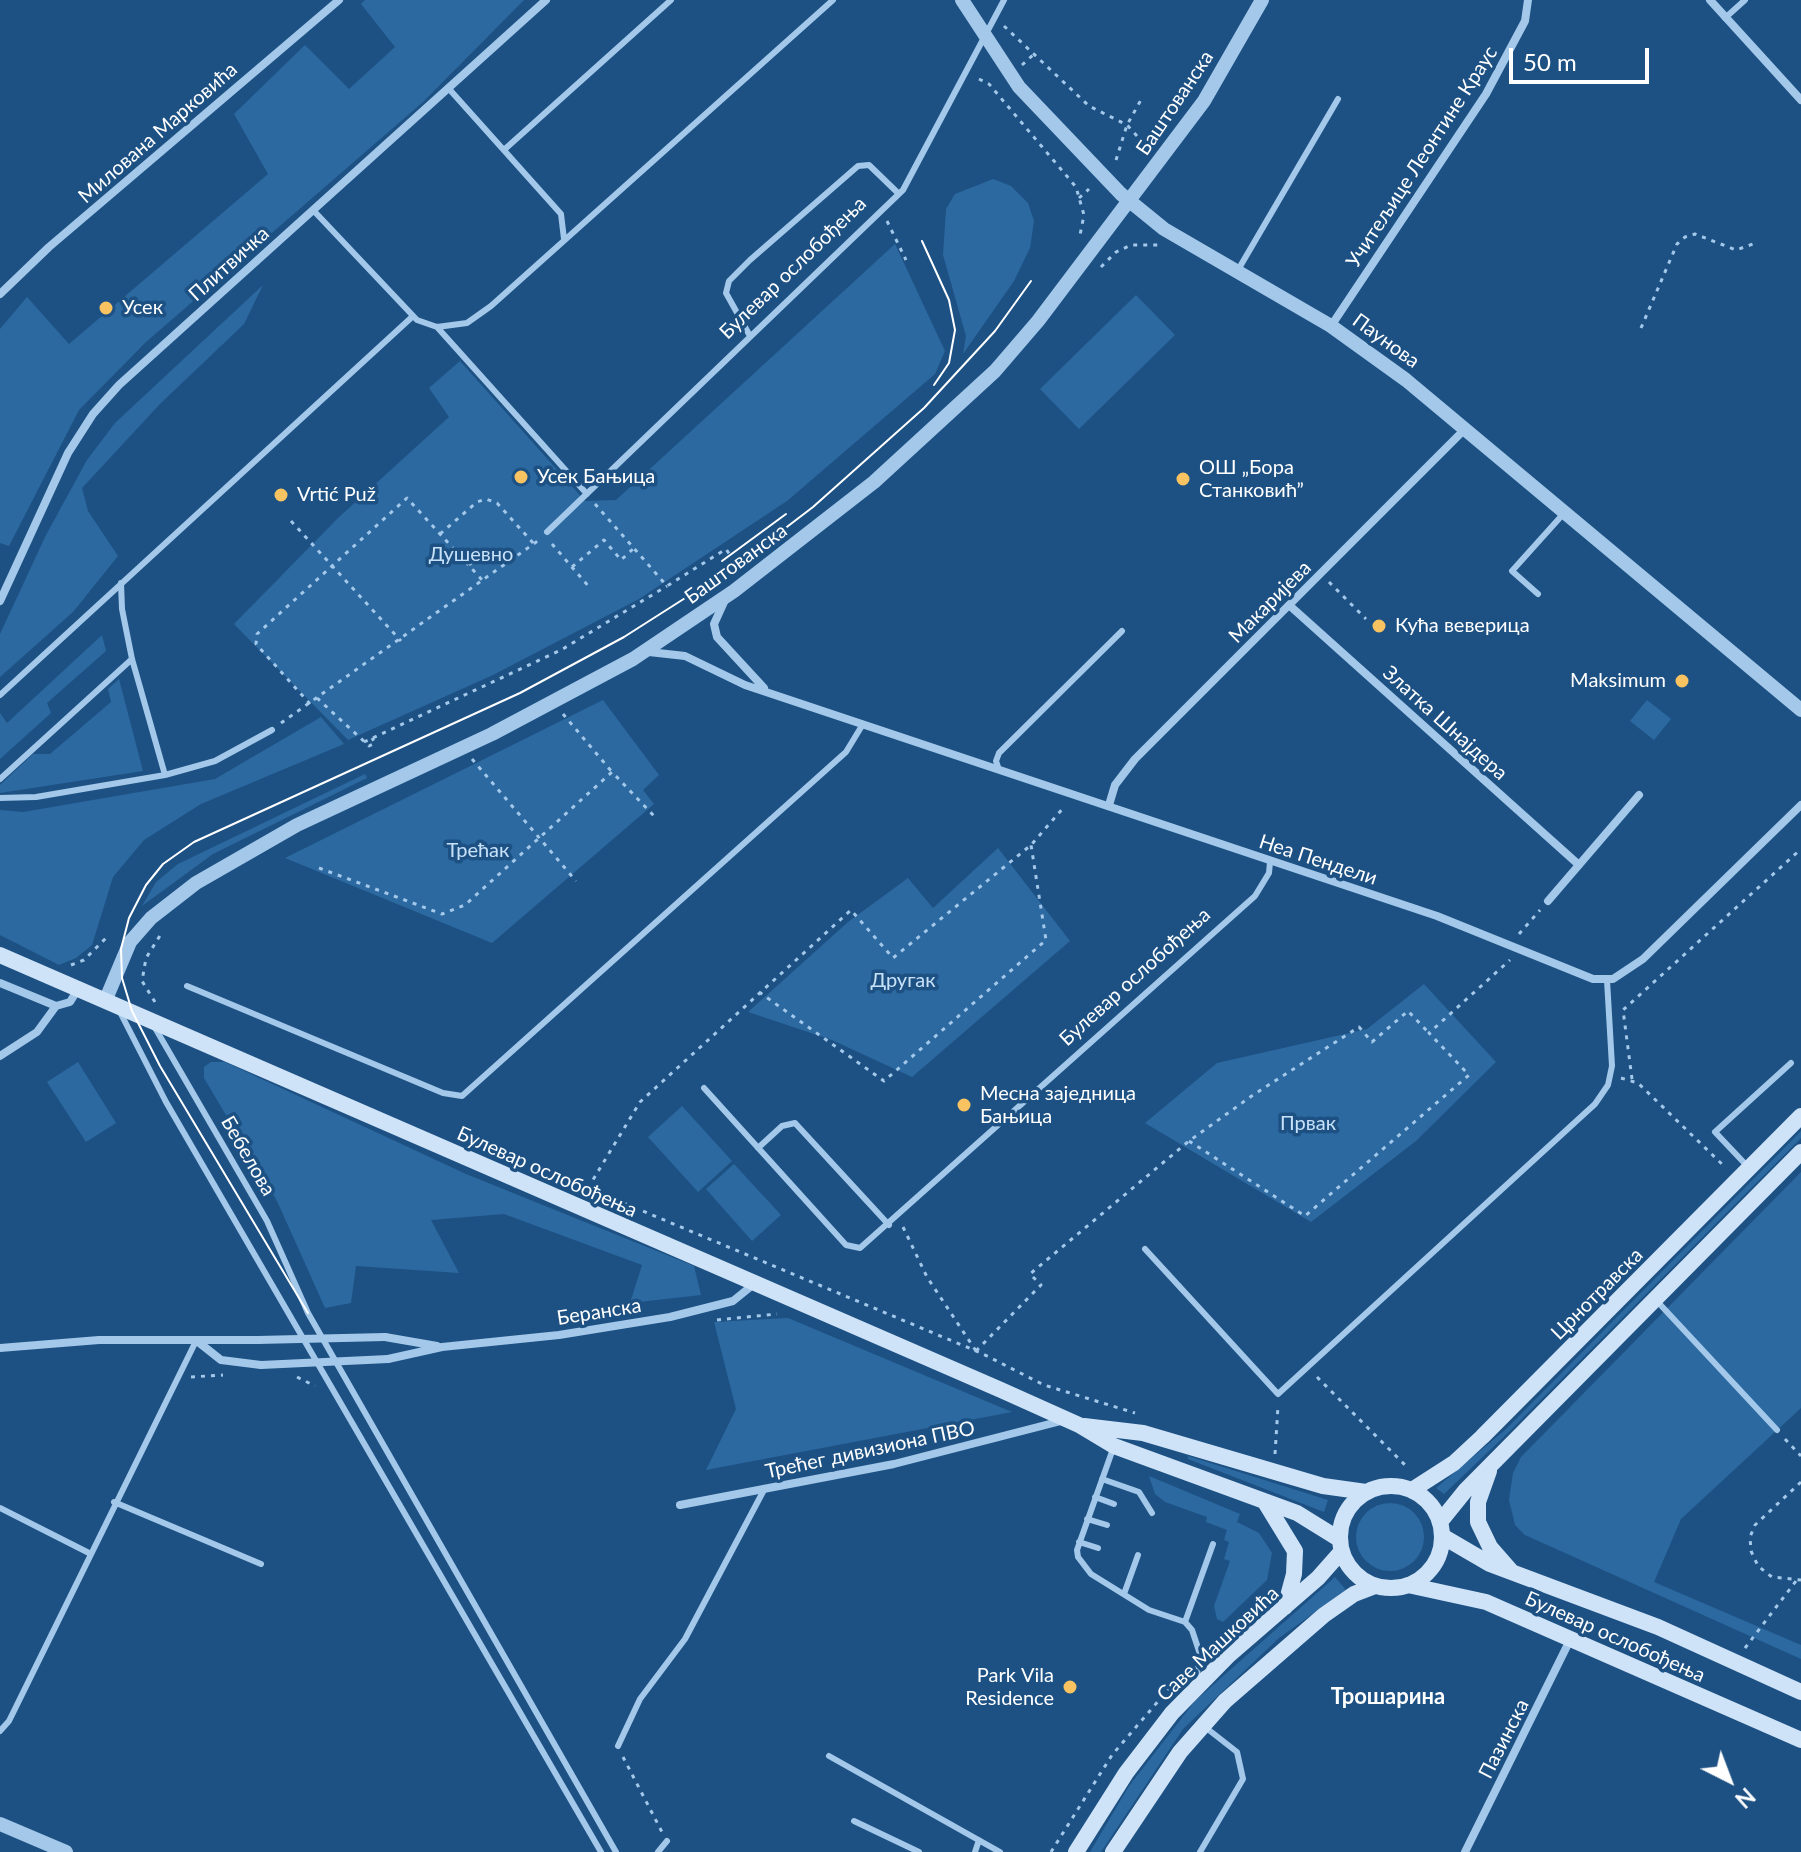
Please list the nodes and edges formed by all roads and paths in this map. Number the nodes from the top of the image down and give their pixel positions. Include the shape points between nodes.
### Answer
1 (339, 0) edge
2 (546, 0) edge
3 (671, 0) edge
4 (833, 0) edge
5 (962, 0) edge
6 (1004, 0) edge
7 (1262, 0) edge
8 (1528, 0) edge
9 (1710, 0) edge
10 (1745, 0) edge
11 (1725, 18) junction
12 (1001, 23) dead end
13 (985, 39) junction
14 (1034, 54) junction
15 (1018, 69) dead end
16 (979, 79) dead end
17 (1000, 83) dead end
18 (993, 89) junction
19 (450, 90) junction
20 (1142, 98) dead end
21 (1338, 99) dead end
22 (1801, 100) edge
23 (1127, 125) junction
24 (505, 149) junction
25 (1149, 149) dead end
26 (1116, 160) dead end
27 (1089, 189) dead end
28 (899, 194) junction
29 (1079, 198) junction
30 (1130, 201) junction
31 (313, 210) junction
32 (882, 210) junction
33 (1080, 237) dead end
34 (564, 239) junction
35 (1753, 244) dead end
36 (1162, 246) dead end
37 (906, 260) dead end
38 (1236, 273) junction
39 (1093, 277) dead end
40 (0, 294) edge
41 (412, 317) junction
42 (1331, 326) junction
43 (437, 327) junction
44 (1641, 328) dead end
45 (750, 336) junction
46 (1465, 429) junction
47 (587, 494) junction
48 (1565, 512) junction
49 (291, 521) dead end
50 (547, 532) dead end
51 (440, 534) junction
52 (534, 544) junction
53 (634, 548) junction
54 (478, 557) dead end
55 (469, 565) junction
56 (333, 567) junction
57 (572, 567) junction
58 (1321, 574) junction
59 (748, 580) junction
60 (484, 582) junction
61 (121, 583) junction
62 (667, 586) junction
63 (590, 588) dead end
64 (734, 591) junction
65 (1538, 594) dead end
66 (0, 601) edge
67 (1289, 605) junction
68 (1366, 619) dead end
69 (1122, 631) dead end
70 (401, 641) junction
71 (644, 652) junction
72 (132, 659) junction
73 (768, 691) junction
74 (0, 695) edge
75 (317, 698) junction
76 (310, 704) junction
77 (1801, 710) edge
78 (561, 711) dead end
79 (863, 724) junction
80 (272, 730) joint
81 (471, 758) dead end
82 (999, 770) junction
83 (612, 772) junction
84 (165, 775) junction
85 (0, 779) edge
86 (1075, 794) junction
87 (1639, 795) dead end
88 (0, 798) edge
89 (1109, 805) junction
90 (1801, 805) edge
91 (655, 817) dead end
92 (538, 840) junction
93 (1031, 845) junction
94 (1801, 849) edge
95 (1270, 862) junction
96 (1579, 865) junction
97 (319, 868) dead end
98 (576, 881) dead end
99 (1548, 901) joint
100 (164, 929) dead end
101 (108, 936) dead end
102 (1509, 944) junction
103 (1522, 950) junction
104 (0, 955) edge
105 (69, 966) dead end
106 (1607, 980) junction
107 (0, 983) edge
108 (187, 986) dead end
109 (79, 988) junction
110 (759, 992) junction
111 (112, 1002) junction
112 (56, 1006) junction
113 (167, 1008) dead end
114 (150, 1019) junction
115 (1429, 1033) junction
116 (0, 1056) edge
117 (1791, 1063) dead end
118 (1609, 1078) junction
119 (1632, 1079) junction
120 (704, 1088) dead end
121 (1801, 1116) edge
122 (1189, 1141) junction
123 (758, 1148) junction
124 (1801, 1152) edge
125 (503, 1153) dead end
126 (1725, 1167) dead end
127 (1749, 1168) junction
128 (588, 1189) junction
129 (898, 1216) junction
130 (889, 1225) junction
131 (1145, 1249) dead end
132 (754, 1284) junction
133 (1655, 1299) junction
134 (196, 1341) junction
135 (442, 1347) junction
136 (0, 1348) edge
137 (979, 1352) junction
138 (1309, 1368) junction
139 (285, 1370) dead end
140 (321, 1389) dead end
141 (1278, 1394) junction
142 (1084, 1398) dead end
143 (1072, 1422) junction
144 (1777, 1430) joint
145 (1114, 1446) junction
146 (1274, 1456) dead end
147 (1801, 1456) edge
148 (1405, 1465) dead end
149 (1491, 1466) junction
150 (1102, 1479) junction
151 (1801, 1482) edge
152 (765, 1488) junction
153 (1412, 1490) junction
154 (1366, 1492) junction
155 (1095, 1497) junction
156 (1264, 1501) junction
157 (114, 1502) junction
158 (1114, 1504) dead end
159 (680, 1505) dead end
160 (0, 1508) edge
161 (1152, 1513) dead end
162 (1087, 1519) junction
163 (1107, 1525) dead end
164 (1441, 1529) junction
165 (1079, 1542) junction
166 (1213, 1544) dead end
167 (1340, 1546) junction
168 (1098, 1548) dead end
169 (89, 1553) junction
170 (1125, 1557) dead end
171 (261, 1564) dead end
172 (1513, 1574) junction
173 (1799, 1581) edge
174 (1408, 1585) junction
175 (1375, 1586) junction
176 (1124, 1594) junction
177 (1285, 1607) junction
178 (1185, 1622) junction
179 (1571, 1639) junction
180 (1745, 1648) dead end
181 (1195, 1689) junction
182 (1801, 1692) edge
183 (1202, 1725) junction
184 (0, 1731) edge
185 (1799, 1735) edge
186 (618, 1746) joint
187 (829, 1756) dead end
188 (854, 1821) dead end
189 (0, 1824) edge
190 (979, 1840) junction
191 (667, 1841) joint
192 (66, 1852) edge
193 (601, 1852) edge
194 (616, 1852) edge
195 (658, 1852) edge
196 (919, 1852) edge
197 (975, 1852) edge
198 (1000, 1852) edge
199 (1076, 1852) edge
200 (1113, 1852) edge
201 (1200, 1852) edge
202 (1465, 1852) edge

1 - 40 street, Милована Марковића
2 - 19 street, Плитвичка
3 - 24 lane
4 - 34 lane
5 - 13 street, Паунова
6 - 13 lane, Булевар ослобођења
7 - 30 street, Баштованска via 1204,101
8 - 42 street, Учитељице Леонтине Краус via 1525,21 1486,94
9 - 11 street
10 - 11 lane
11 - 22 street
12 - 14 path
13 - 28 lane, Булевар ослобођења
13 - 30 street, Паунова via 1029,98
14 - 15 path
14 - 23 path via 1089,106
16 - 18 path
17 - 18 path
18 - 29 path via 1076,187
19 - 24 lane
19 - 31 street, Плитвичка
20 - 23 path
21 - 38 lane
23 - 25 path
23 - 26 path
24 - 34 lane via 561,214
27 - 29 path
28 - 32 lane, Булевар ослобођења
28 - 45 lane via 869,165 858,166 750,260 729,281 726,293
29 - 33 path via 1084,215
30 - 38 street, Паунова via 1164,229
30 - 59 street, Баштованска via 995,371 874,482
31 - 41 lane
31 - 66 street, Плитвичка via 93,414 41,507
32 - 37 path
32 - 45 lane, Булевар ослобођења
34 - 43 lane via 479,316
35 - 44 path via 1736,250 1695,234 1685,237 1677,244
36 - 39 path via 1124,249
38 - 42 street, Паунова
41 - 43 lane
41 - 61 lane
42 - 46 street, Паунова
43 - 47 lane
45 - 47 lane, Булевар ослобођења
46 - 48 street, Паунова
46 - 58 street, Макаријева
47 - 50 lane, Булевар ослобођења
47 - 53 path
48 - 65 lane via 1512,571
48 - 77 street, Паунова
49 - 56 path
51 - 52 path via 486,499 497,503
51 - 55 path
51 - 56 path via 407,498
52 - 57 path via 544,535
52 - 60 path
53 - 57 path via 621,560 604,540
53 - 62 path
54 - 55 path
55 - 60 path
56 - 70 path
56 - 76 path via 257,634 256,644
57 - 63 path
58 - 67 street, Макаријева
58 - 68 path
59 - 62 path via 726,549
59 - 64 street, Баштованска
60 - 70 path
61 - 72 lane
61 - 74 lane
62 - 75 path via 561,650 364,742
64 - 71 street, Баштованска
64 - 73 street, Неа Пендели via 720,608 715,630
67 - 89 street, Макаријева via 1123,773
67 - 96 street, Златка Шнајдера
69 - 82 lane via 999,753
70 - 75 path
71 - 73 street, Неа Пендели via 685,656 724,677
71 - 111 street, Баштованска via 492,734 297,825 196,883 130,942
72 - 84 lane
72 - 85 lane
73 - 79 street, Неа Пендели
75 - 76 path
76 - 80 path
78 - 83 path
79 - 82 street, Неа Пендели
79 - 108 lane, Булевар ослобођења via 846,752 462,1096 443,1093
80 - 84 lane via 215,761
81 - 92 path
82 - 86 street, Неа Пендели
83 - 91 path
83 - 92 path
84 - 88 lane
86 - 89 street, Неа Пендели
86 - 93 path
87 - 96 street
89 - 95 street, Неа Пендели
90 - 106 street via 1643,959
92 - 97 path via 465,905 442,914
92 - 98 path
93 - 110 path via 893,958 851,910
93 - 110 path via 1046,940 884,1081
94 - 119 path via 1623,1010
95 - 102 street, Неа Пендели
95 - 129 lane, Булевар ослобођења via 1255,896
96 - 99 street
99 - 102 path
100 - 113 path via 146,958 142,981 155,1002
101 - 105 path via 84,960
102 - 103 street, Неа Пендели
103 - 106 street, Неа Пендели via 1578,975
103 - 115 path
104 - 109 main road, Булевар ослобођења
106 - 118 lane via 1613,1053
107 - 112 street
109 - 111 main road, Булевар ослобођења
109 - 112 street via 70,1002
110 - 128 path via 640,1102
111 - 114 main road, Булевар ослобођења
111 - 193 lane
112 - 116 street via 37,1032
114 - 132 main road, Булевар ослобођења
114 - 194 lane, Бебелова via 267,1221 308,1313
115 - 122 path via 1408,1011 1372,1042 1359,1027
115 - 122 path via 1469,1075 1305,1216
117 - 127 lane via 1715,1132
118 - 119 path
118 - 138 lane via 1603,1094 1581,1119
119 - 126 path
120 - 123 lane, Булевар ослобођења
121 - 127 main road, Црнотравска
122 - 137 path via 1030,1274 1041,1285
123 - 130 lane, Булевар ослобођења via 846,1245 860,1248
123 - 130 lane via 782,1126 795,1123
124 - 133 main road
125 - 128 path
127 - 153 main road, Црнотравска via 1482,1437
128 - 137 path
129 - 130 lane, Булевар ослобођења
129 - 137 path via 927,1277
131 - 141 lane
132 - 135 street, Беранска via 733,1301 670,1317
132 - 143 main road, Булевар ослобођења
133 - 144 lane
133 - 149 main road
134 - 135 street, Беранска, bridge via 385,1337
134 - 135 street, Беранска, bridge via 221,1360 261,1365 388,1359
134 - 136 street, Беранска via 99,1340
134 - 157 lane
137 - 142 path via 1044,1385
138 - 141 lane
138 - 148 path
139 - 140 path
141 - 146 path
143 - 145 main road, Булевар ослобођења
143 - 152 street, Трећег дивизиона ПВО
143 - 154 main road, Булевар ослобођења via 1143,1433 1323,1486
144 - 147 path
145 - 150 lane
145 - 156 main road, Булевар ослобођења
149 - 164 main road via 1456,1500
149 - 172 main road via 1478,1502 1478,1522 1490,1547
150 - 155 lane
150 - 161 lane via 1139,1492
151 - 173 path via 1755,1525 1750,1537 1758,1566 1772,1577
152 - 159 street, Трећег дивизиона ПВО
152 - 186 lane via 685,1639 640,1699
153 - 154 main road via 1392,1485
153 - 164 main road via 1432,1506
154 - 167 main road via 1344,1515
155 - 158 lane
155 - 162 lane
156 - 167 main road, Булевар ослобођења via 1316,1522
156 - 177 main road via 1295,1551
157 - 169 lane
157 - 171 lane
160 - 169 lane
162 - 163 lane
162 - 165 lane
164 - 172 main road, Булевар ослобођења via 1475,1557
164 - 174 main road via 1435,1564
165 - 168 lane
165 - 176 lane via 1084,1567
166 - 178 lane
167 - 175 main road via 1356,1576
167 - 177 main road, Саве Машковића
169 - 184 lane
170 - 176 lane via 1137,1558
172 - 182 main road, Булевар ослобођења via 1658,1627
173 - 180 path
174 - 175 main road
174 - 179 main road, Булевар ослобођења via 1476,1599
175 - 183 main road via 1324,1615
176 - 178 lane via 1149,1610
177 - 181 main road, Саве Машковића
178 - 181 lane via 1200,1654
179 - 185 main road, Булевар ослобођења
179 - 202 street, Пазинска
181 - 199 main road, Саве Машковића via 1126,1773
183 - 200 main road
183 - 201 lane via 1237,1752 1243,1779
186 - 191 path
187 - 190 lane
188 - 196 lane
189 - 192 street
190 - 197 lane
190 - 198 lane
191 - 195 lane

